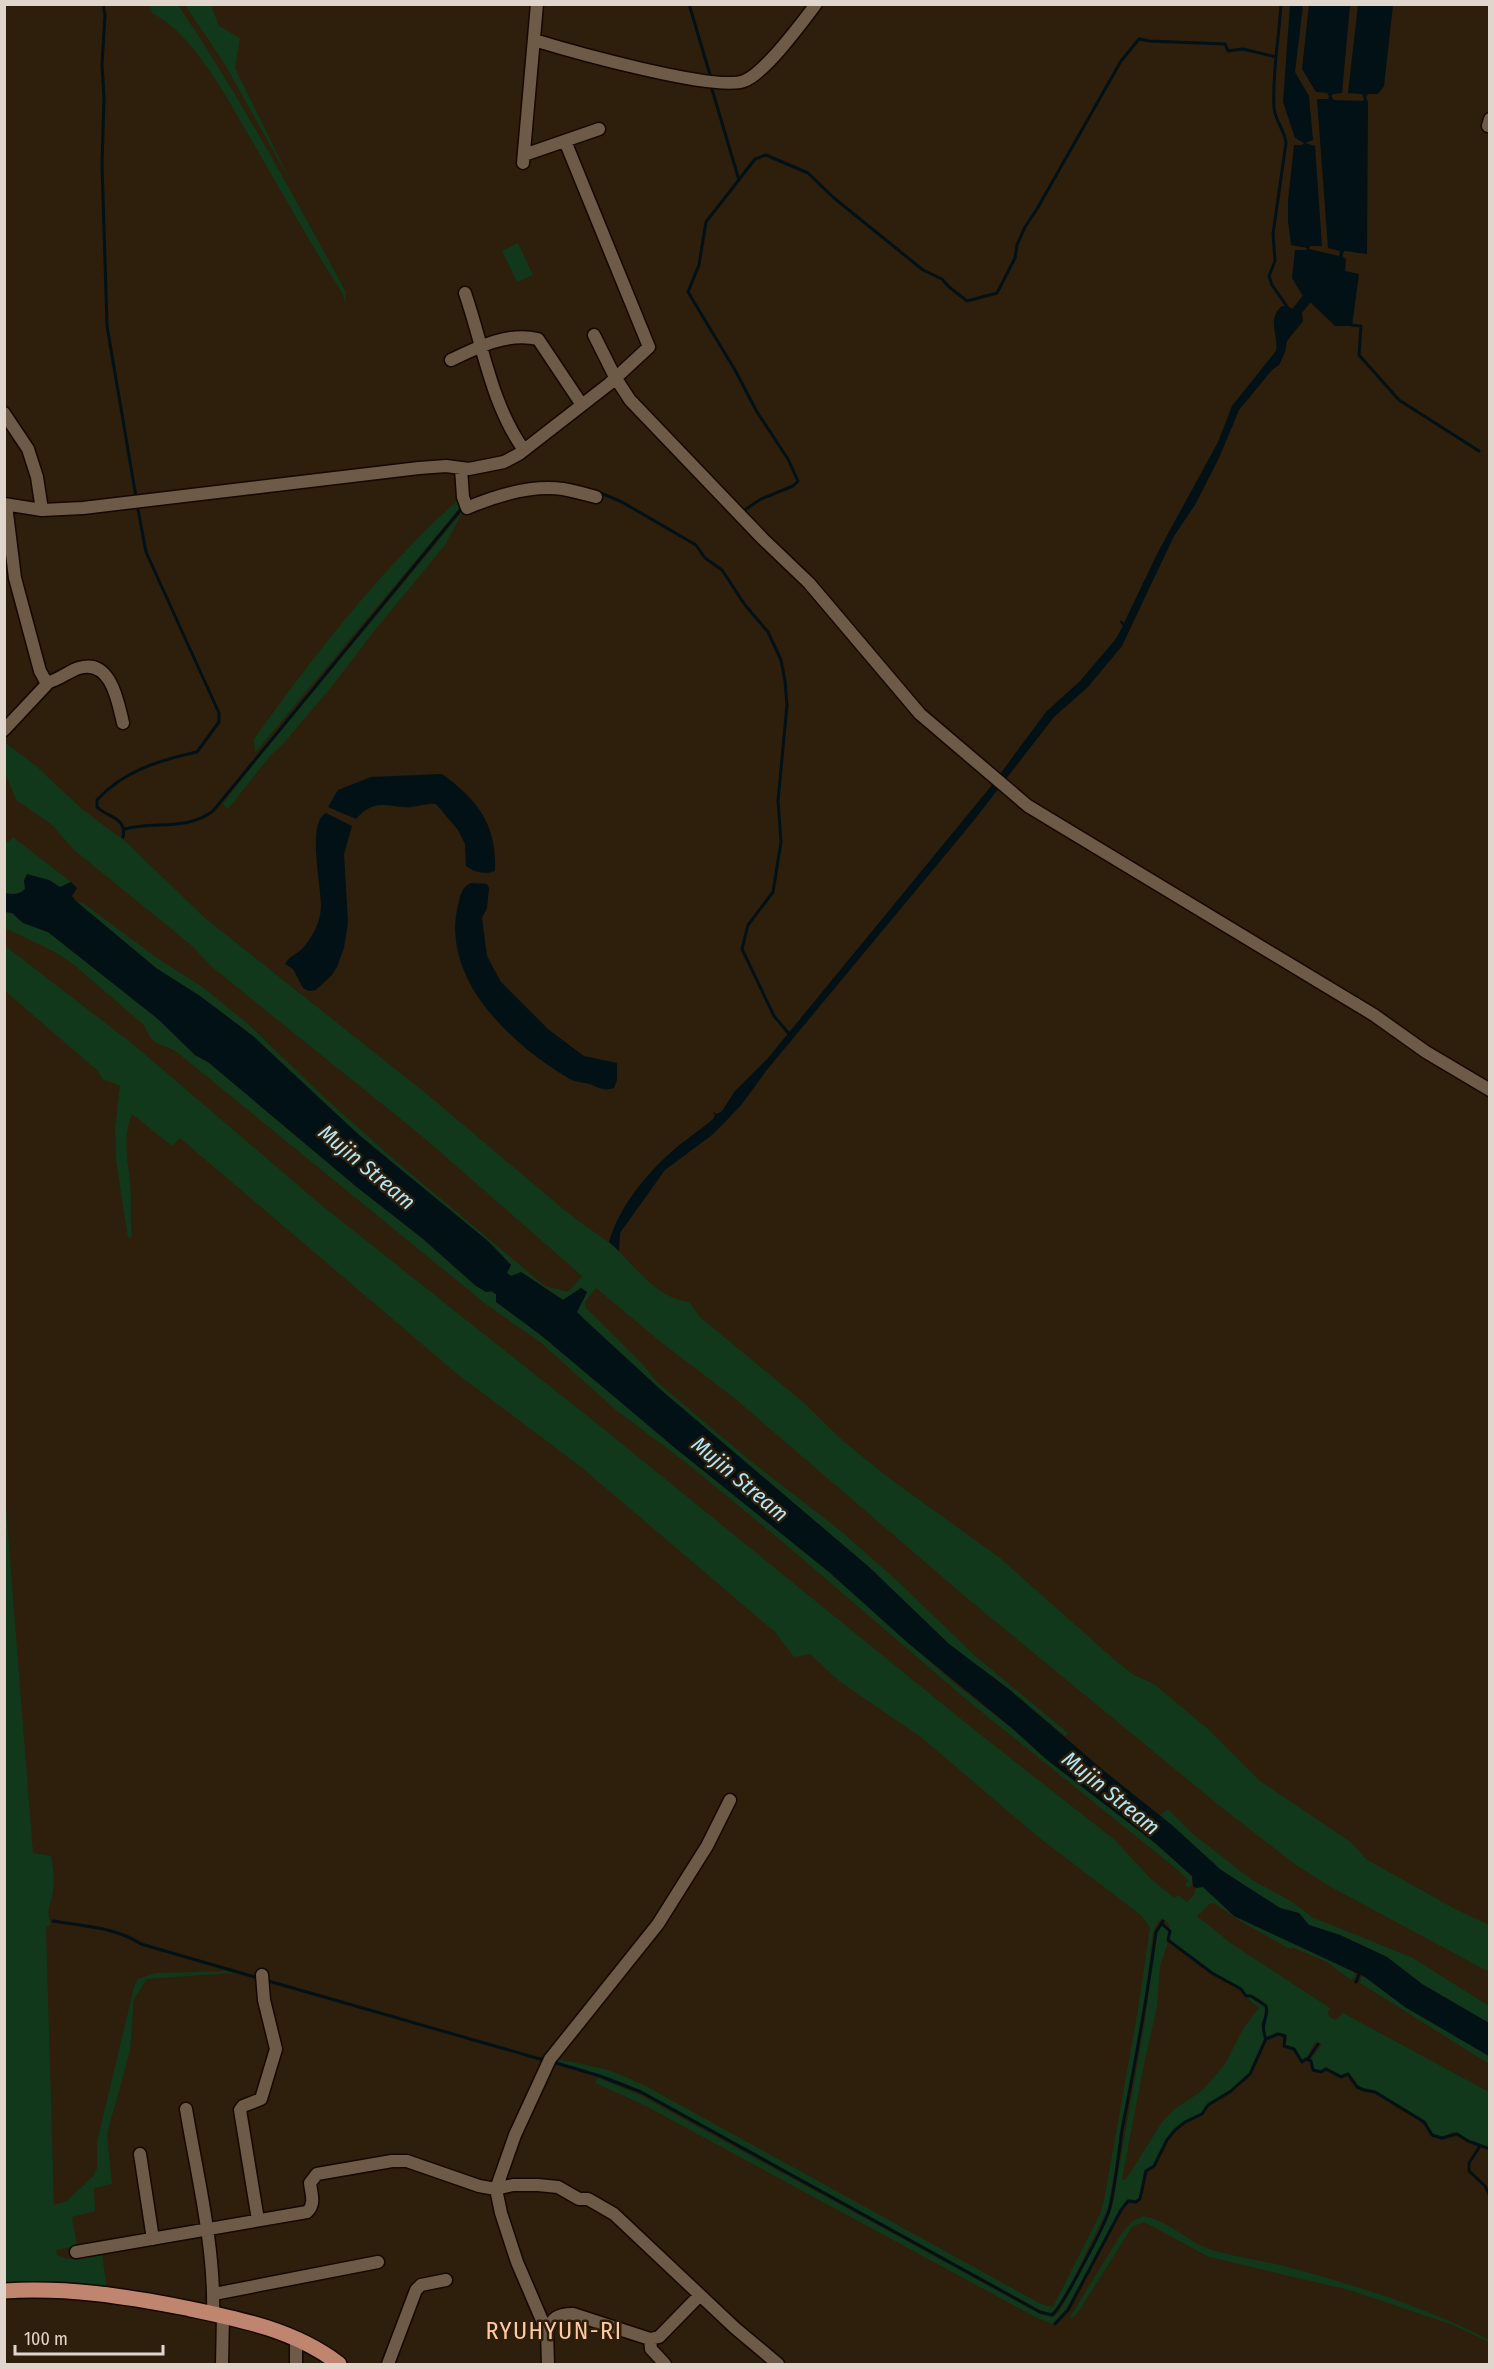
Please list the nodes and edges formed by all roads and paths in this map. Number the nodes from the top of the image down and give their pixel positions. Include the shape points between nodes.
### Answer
1 (537, 4) edge
2 (816, 4) edge
3 (534, 40) junction
4 (599, 129) dead end
5 (564, 141) junction
6 (465, 293) dead end
7 (594, 335) dead end
8 (480, 346) junction
9 (451, 360) dead end
10 (615, 377) junction
11 (582, 405) junction
12 (4, 412) edge
13 (524, 450) junction
14 (461, 468) junction
15 (596, 497) dead end
16 (5, 505) edge
17 (42, 510) junction
18 (50, 682) junction
19 (123, 723) dead end
20 (4, 730) edge
21 (1490, 1090) edge
22 (730, 1800) dead end
23 (263, 1979) dead end
24 (186, 2109) dead end
25 (140, 2154) dead end
26 (496, 2189) junction
27 (258, 2220) junction
28 (206, 2229) junction
29 (153, 2239) junction
30 (76, 2252) dead end
31 (378, 2262) dead end
32 (446, 2280) dead end
33 (4, 2291) edge
34 (214, 2294) junction
35 (700, 2295) junction
36 (218, 2315) junction
37 (547, 2332) junction
38 (296, 2338) junction
39 (650, 2339) junction
40 (222, 2364) edge
41 (296, 2364) edge
42 (339, 2364) edge
43 (388, 2364) edge
44 (548, 2364) edge
45 (664, 2364) edge
46 (778, 2364) edge

1 - 3 street
2 - 3 street via 760,71 734,84 659,71
3 - 5 street via 524,159
4 - 5 street
5 - 10 street via 649,347
6 - 8 street
7 - 10 street
8 - 9 street
8 - 11 street via 515,337 538,339
8 - 13 street via 505,419
10 - 11 street
10 - 21 street via 630,400 810,583 920,714 1001,784 1028,806 1374,1015
11 - 13 street
12 - 17 street via 28,449
13 - 14 street via 504,462
14 - 15 street via 467,508 506,495 547,488
14 - 17 street via 419,468
16 - 17 street
16 - 18 street via 20,600 40,670
18 - 19 street via 77,668 87,666 100,672 109,679 116,694
18 - 20 street
22 - 26 street via 707,1846 658,1924 548,2062
23 - 27 street via 276,2049 261,2099 240,2110
24 - 28 street
25 - 29 street
26 - 27 street via 407,2162 392,2162 317,2174 310,2183 313,2203 307,2212
26 - 35 street via 513,2185 558,2187 579,2199 588,2199 614,2214
26 - 37 street via 518,2262
27 - 28 street
28 - 29 street
28 - 34 street
29 - 30 street
31 - 34 street
32 - 43 street via 421,2285 416,2290
33 - 36 main road via 94,2292
34 - 36 street
35 - 39 street via 669,2328
35 - 46 street
36 - 38 main road
36 - 40 street
37 - 39 street via 551,2321 560,2314 573,2314
37 - 44 street
38 - 41 street
38 - 42 main road
39 - 45 street via 651,2349

